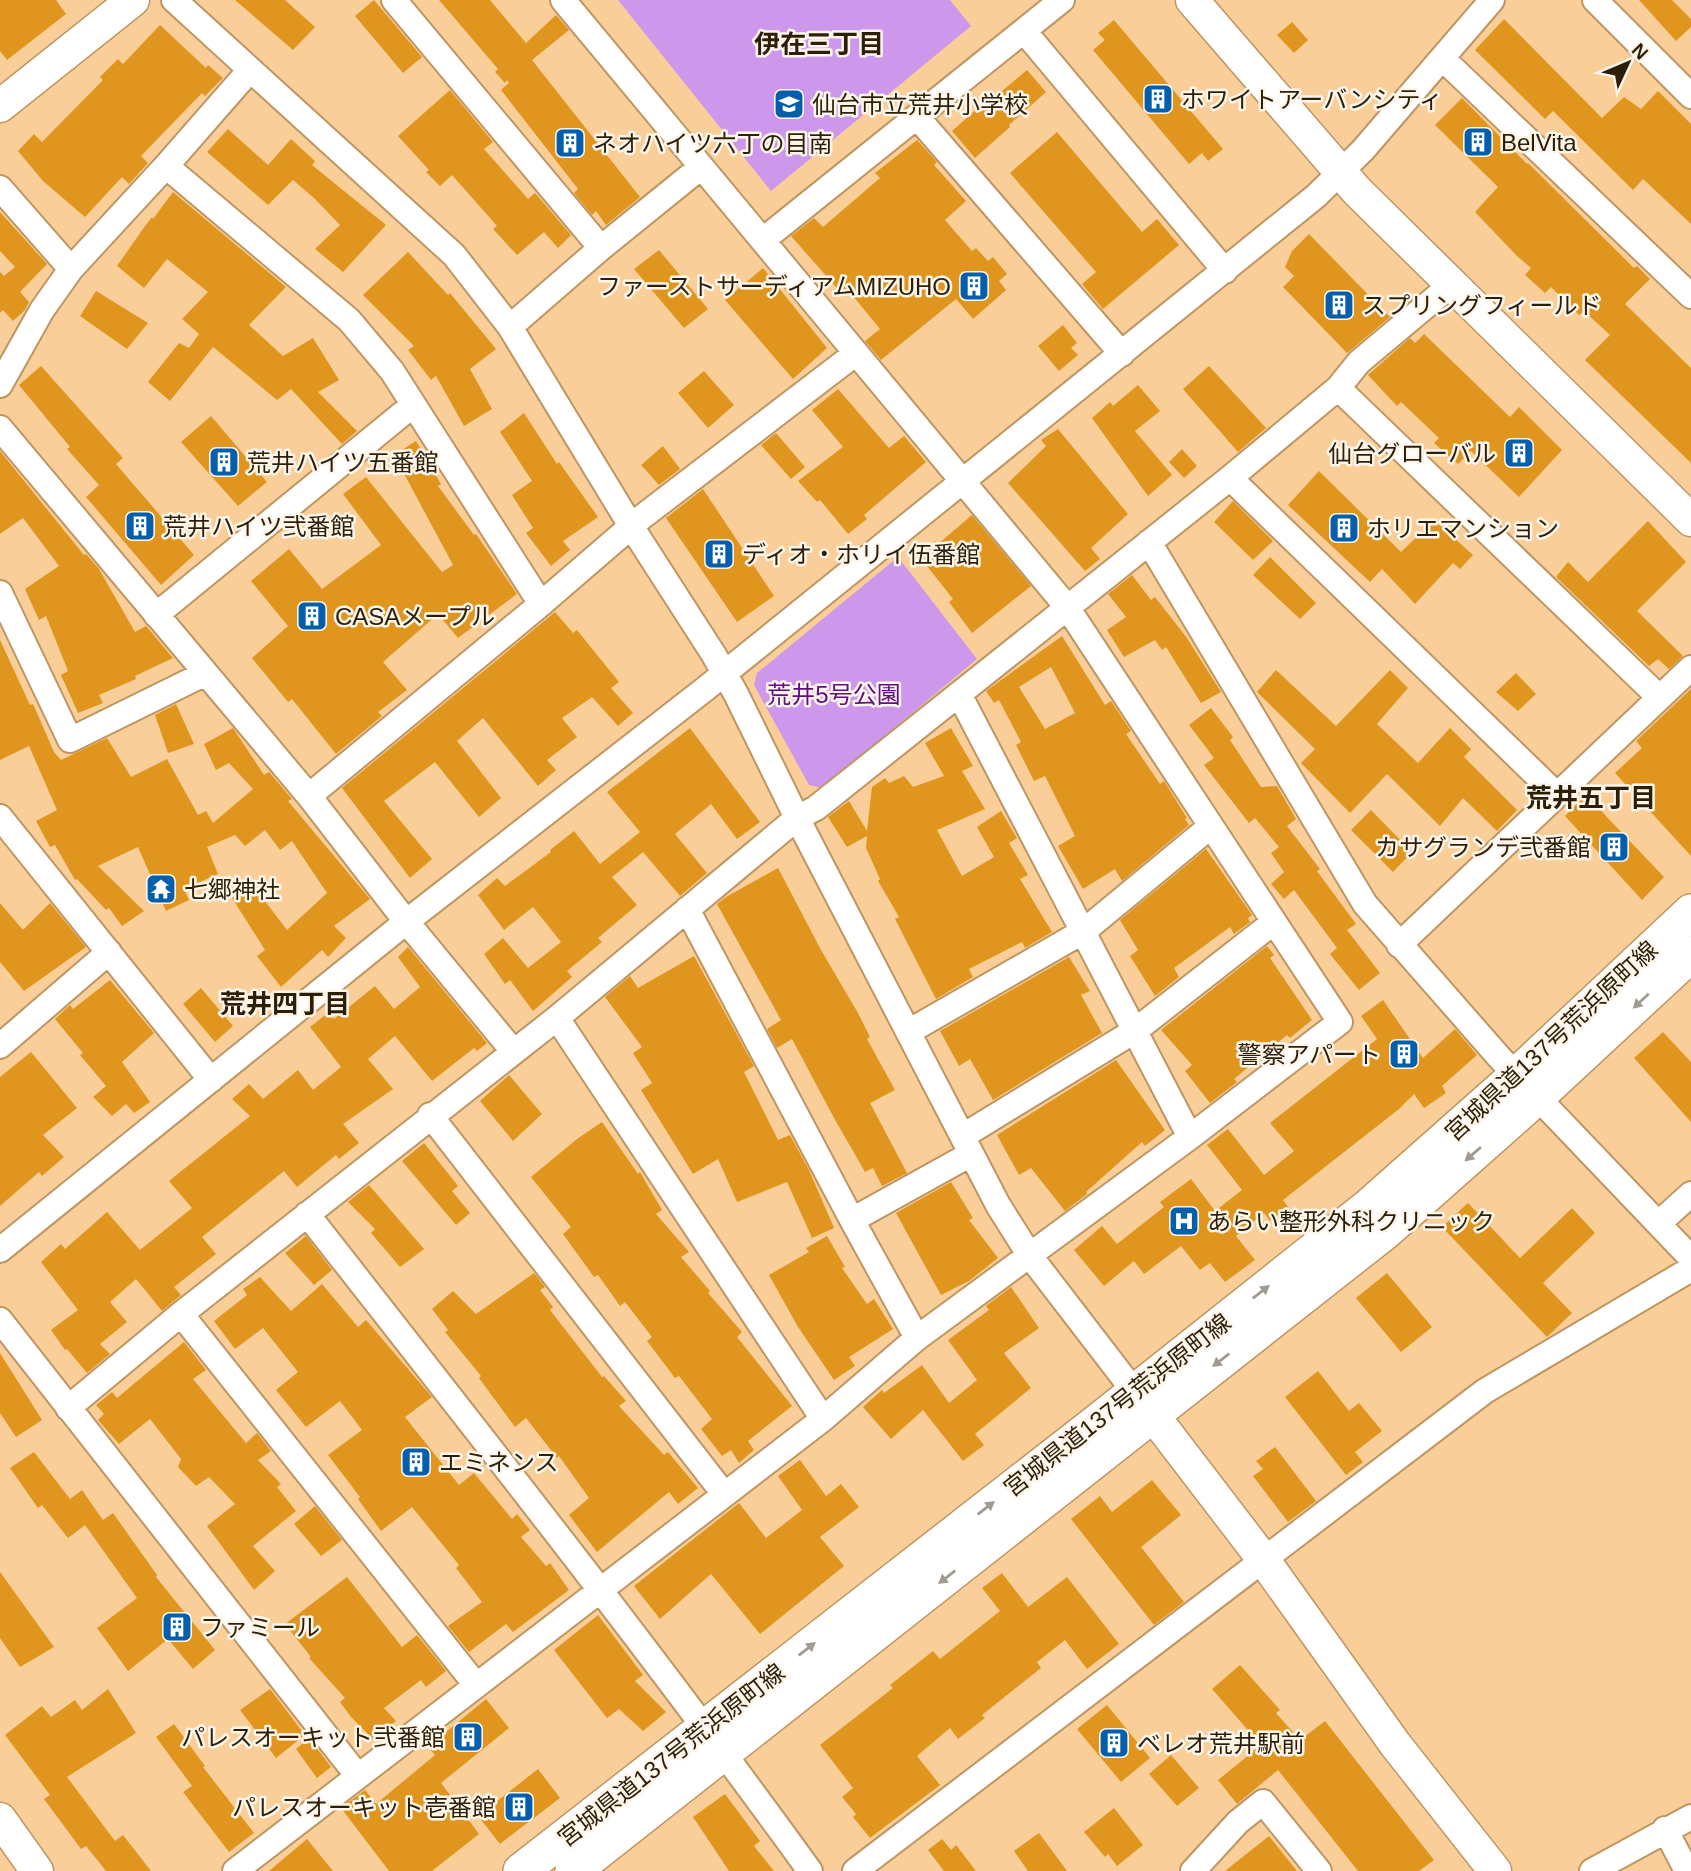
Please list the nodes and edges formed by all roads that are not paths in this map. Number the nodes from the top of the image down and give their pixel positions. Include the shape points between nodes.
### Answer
1 (133, 0) edge
2 (174, 0) edge
3 (394, 0) edge
4 (563, 0) edge
5 (1062, 0) edge
6 (1192, 0) edge
7 (1492, 0) edge
8 (1595, 0) edge
9 (1024, 32) junction
10 (1442, 58) junction
11 (250, 70) junction
12 (1691, 96) edge
13 (0, 106) edge
14 (917, 117) junction
15 (166, 166) junction
16 (701, 167) junction
17 (1340, 172) junction
18 (0, 188) edge
19 (763, 240) junction
20 (601, 247) junction
21 (71, 269) junction
22 (1225, 271) junction
23 (1451, 285) junction
24 (1691, 296) edge
25 (510, 327) junction
26 (855, 354) junction
27 (1122, 354) junction
28 (0, 385) edge
29 (1338, 388) junction
30 (413, 405) junction
31 (0, 428) edge
32 (1230, 478) junction
33 (963, 482) junction
34 (1691, 520) edge
35 (631, 526) junction
36 (1149, 542) junction
37 (0, 593) edge
38 (541, 604) junction
39 (1067, 607) junction
40 (156, 615) junction
41 (1691, 668) edge
42 (724, 673) junction
43 (204, 674) junction
44 (959, 694) junction
45 (1659, 697) junction
46 (1556, 794) junction
47 (309, 796) junction
48 (0, 817) edge
49 (797, 818) junction
50 (1210, 826) junction
51 (687, 909) junction
52 (1691, 912) edge
53 (406, 922) junction
54 (1274, 922) junction
55 (1084, 932) junction
56 (1399, 945) junction
57 (109, 952) junction
58 (1691, 954) edge
59 (557, 1018) junction
60 (1136, 1030) junction
61 (908, 1031) junction
62 (0, 1046) edge
63 (513, 1051) junction
64 (211, 1080) junction
65 (1527, 1087) junction
66 (430, 1115) junction
67 (1190, 1137) junction
68 (967, 1145) junction
69 (1691, 1194) edge
70 (307, 1214) junction
71 (852, 1220) junction
72 (1659, 1223) junction
73 (0, 1250) edge
74 (1030, 1256) junction
75 (1691, 1258) edge
76 (1691, 1269) edge
77 (181, 1314) junction
78 (0, 1320) edge
79 (918, 1338) junction
80 (1144, 1403) junction
81 (68, 1408) junction
82 (823, 1419) junction
83 (724, 1494) junction
84 (1263, 1559) junction
85 (600, 1589) junction
86 (476, 1685) junction
87 (715, 1740) junction
88 (358, 1775) junction
89 (1691, 1817) edge
90 (0, 1819) edge
91 (1665, 1829) junction
92 (37, 1871) edge
93 (235, 1871) edge
94 (521, 1871) edge
95 (573, 1871) edge
96 (810, 1871) edge
97 (855, 1871) edge
98 (1193, 1871) edge
99 (1320, 1871) edge
100 (1495, 1871) edge
101 (1592, 1871) edge
102 (1687, 1871) edge

1 - 13 street
2 - 11 street
3 - 20 street
4 - 16 street
5 - 9 street
6 - 17 street
7 - 10 street
8 - 12 street
9 - 14 street
9 - 22 street
10 - 17 street
10 - 24 street
11 - 15 street
11 - 25 street via 454,255
14 - 19 street
14 - 27 street
15 - 21 street
15 - 30 street via 349,320 392,371
16 - 19 street
16 - 20 street
17 - 22 street
17 - 23 street
18 - 21 street
19 - 26 street
20 - 25 street
21 - 28 street
22 - 27 street
23 - 29 street via 1359,362
23 - 34 street
25 - 35 street
26 - 33 street
26 - 35 street
27 - 33 street
29 - 32 street
29 - 45 street
30 - 38 street
30 - 40 street
31 - 40 street
32 - 36 street
32 - 46 street
33 - 39 street
33 - 42 street
35 - 38 street
35 - 42 street
36 - 39 street
36 - 56 street via 1365,904
37 - 43 street via 70,740
38 - 47 street
39 - 44 street
39 - 50 street
40 - 43 street
41 - 45 street
42 - 49 street
42 - 53 street
43 - 47 street
44 - 49 street via 816,808
44 - 55 street
45 - 46 street
46 - 56 street
47 - 53 street
48 - 57 street
49 - 51 street
49 - 61 street
50 - 54 street
50 - 55 street
51 - 59 street
51 - 71 street
52 - 65 main road, 宮城県道137号荒浜原町線
53 - 63 street
53 - 64 street
54 - 60 street
54 - 67 street via 1340,1022
55 - 60 street
55 - 61 street
56 - 65 street
57 - 62 street
57 - 64 street
58 -> 65 main road, 宮城県道137号荒浜原町線
59 - 63 street
59 - 82 street
60 - 67 street
60 - 68 street
61 - 68 street
63 - 66 street
64 - 73 street
65 - 72 street
65 - 80 main road, 宮城県道137号荒浜原町線 via 1367,1208
66 - 70 street
66 - 83 street
67 - 74 street
68 - 71 street
68 - 74 street
69 - 72 street
70 - 77 street
70 - 85 street
71 - 79 street
72 - 75 street
74 - 79 street
74 - 80 street
76 - 84 street via 1485,1391
77 - 81 street
77 - 86 street
78 - 81 street
79 - 82 street
80 - 84 street
80 - 87 main road, 宮城県道137号荒浜原町線
81 - 88 street
82 - 83 street
83 - 85 street
84 - 97 street
84 - 100 street via 1395,1744
85 - 86 street
85 - 87 street
86 - 88 street
87 - 94 main road, 宮城県道137号荒浜原町線
87 - 95 main road, 宮城県道137号荒浜原町線
87 - 96 street
88 - 93 street
89 - 91 street
90 - 92 street
91 - 101 street
91 - 102 street
98 - 99 street via 1263,1802

